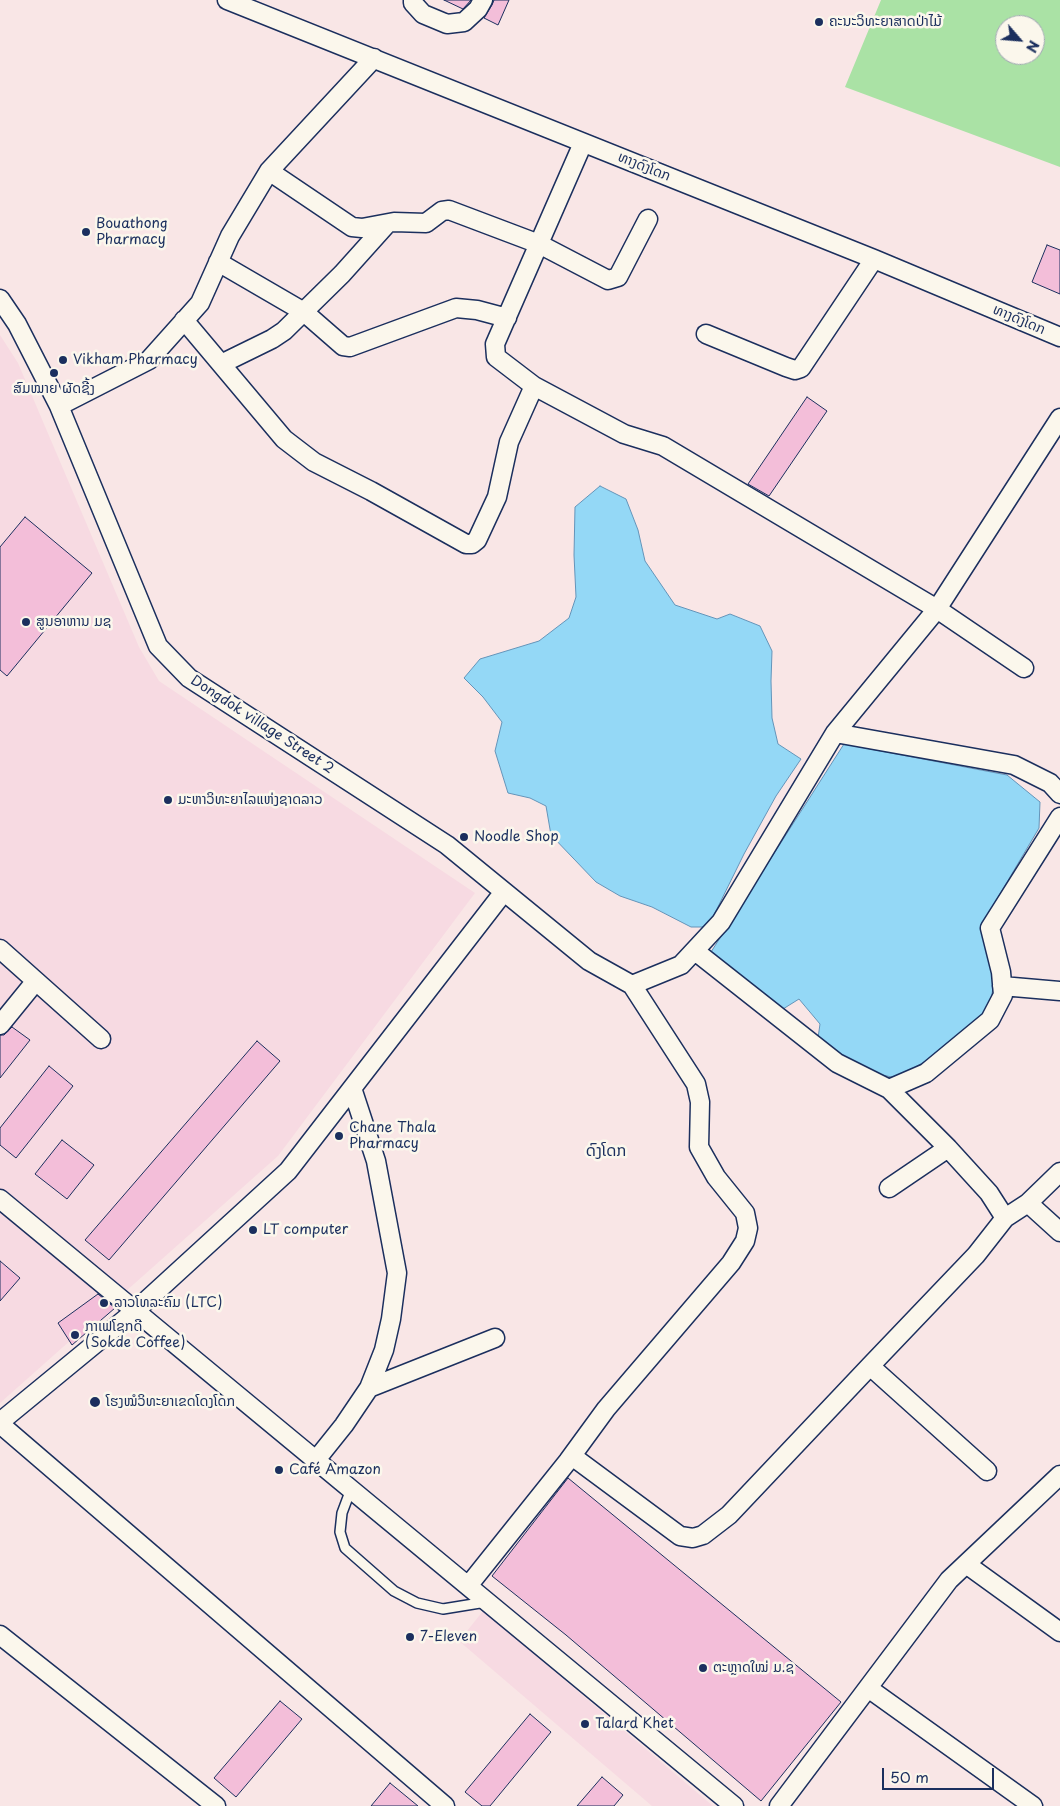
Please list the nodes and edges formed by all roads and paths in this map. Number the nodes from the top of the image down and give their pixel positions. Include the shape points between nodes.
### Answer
1 (227, 0) edge
2 (413, 0) edge
3 (483, 0) edge
4 (374, 58) junction
5 (583, 143) junction
6 (268, 171) junction
7 (648, 219) dead end
8 (386, 225) junction
9 (538, 244) junction
10 (874, 259) junction
11 (218, 262) junction
12 (0, 299) edge
13 (304, 312) junction
14 (507, 318) junction
15 (184, 320) junction
16 (706, 334) dead end
17 (1060, 337) edge
18 (221, 364) junction
19 (534, 386) junction
20 (59, 406) junction
21 (1060, 418) edge
22 (937, 609) junction
23 (1024, 668) dead end
24 (835, 733) junction
25 (1060, 794) edge
26 (1060, 817) edge
27 (503, 893) junction
28 (0, 949) edge
29 (695, 951) junction
30 (35, 982) junction
31 (632, 985) junction
32 (1002, 986) junction
33 (1060, 991) edge
34 (0, 1025) edge
35 (101, 1039) dead end
36 (352, 1088) junction
37 (889, 1089) junction
38 (948, 1148) junction
39 (1060, 1172) edge
40 (889, 1188) dead end
41 (0, 1199) edge
42 (1028, 1203) junction
43 (1005, 1218) junction
44 (1060, 1232) edge
45 (134, 1310) junction
46 (495, 1338) dead end
47 (870, 1366) junction
48 (369, 1388) junction
49 (0, 1423) edge
50 (572, 1456) junction
51 (316, 1460) junction
52 (987, 1472) dead end
53 (1060, 1475) edge
54 (351, 1489) junction
55 (966, 1564) junction
56 (468, 1586) junction
57 (486, 1602) junction
58 (1060, 1632) edge
59 (0, 1635) edge
60 (868, 1688) junction
61 (216, 1806) edge
62 (446, 1806) edge
63 (734, 1806) edge
64 (779, 1806) edge
65 (1033, 1806) edge

1 - 4 street, ທາງດົງໂດກ
2 - 3 street via 423,14 447,24 464,22
4 - 5 street, ທາງດົງໂດກ
4 - 6 street
5 - 9 street
5 - 10 street, ທາງດົງໂດກ
6 - 8 street via 352,227
6 - 11 street
7 - 9 street via 618,277 608,280
8 - 9 street via 394,222 426,223 442,211 449,210
8 - 13 street
9 - 14 street
10 - 16 street via 801,368 786,367
10 - 17 street, ທາງດົງໂດກ
11 - 13 street
11 - 15 street via 200,303
12 - 20 street, Dongdok village Street 2
13 - 14 street via 338,343 350,347 456,308
13 - 18 street via 284,332
14 - 19 street via 495,344 496,357
15 - 18 street
15 - 20 street via 149,360
18 - 19 street via 284,439 314,462 466,544 476,540 497,497 509,442
19 - 22 street via 624,434 663,446
20 - 27 street, Dongdok village Street 2 via 158,646 189,678 447,845
21 - 22 street
22 - 23 street
22 - 24 street
24 - 25 street via 1014,765 1050,783
24 - 29 street via 721,922
26 - 32 street via 990,928
27 - 31 street, Dongdok village Street 2 via 588,961
27 - 36 street
28 - 30 street
29 - 31 street via 681,965
29 - 37 street via 837,1063
30 - 34 street
30 - 35 street
31 - 50 street via 696,1084 700,1102 699,1147 716,1176 745,1212 748,1228 745,1241 730,1263 606,1409
32 - 33 street
32 - 37 street via 1003,995 990,1020 926,1073
36 - 45 street via 288,1171
36 - 48 street via 376,1161 397,1273 384,1350
37 - 38 street
38 - 40 street
38 - 43 street via 989,1194
39 - 42 street
41 - 45 street
42 - 43 street
42 - 44 street
43 - 47 street via 976,1255
45 - 49 street
45 - 51 street
46 - 48 street
47 - 50 street via 729,1515 703,1535 693,1538 680,1536
47 - 52 street
48 - 51 street
49 - 62 street
50 - 56 street
51 - 54 street
53 - 55 street
54 - 56 street
54 - 57 lane via 342,1513 340,1532 344,1548 394,1591 417,1603 443,1610
55 - 58 street
55 - 60 street via 949,1580
56 - 57 street
57 - 63 street
59 - 61 street
60 - 64 street
60 - 65 street

